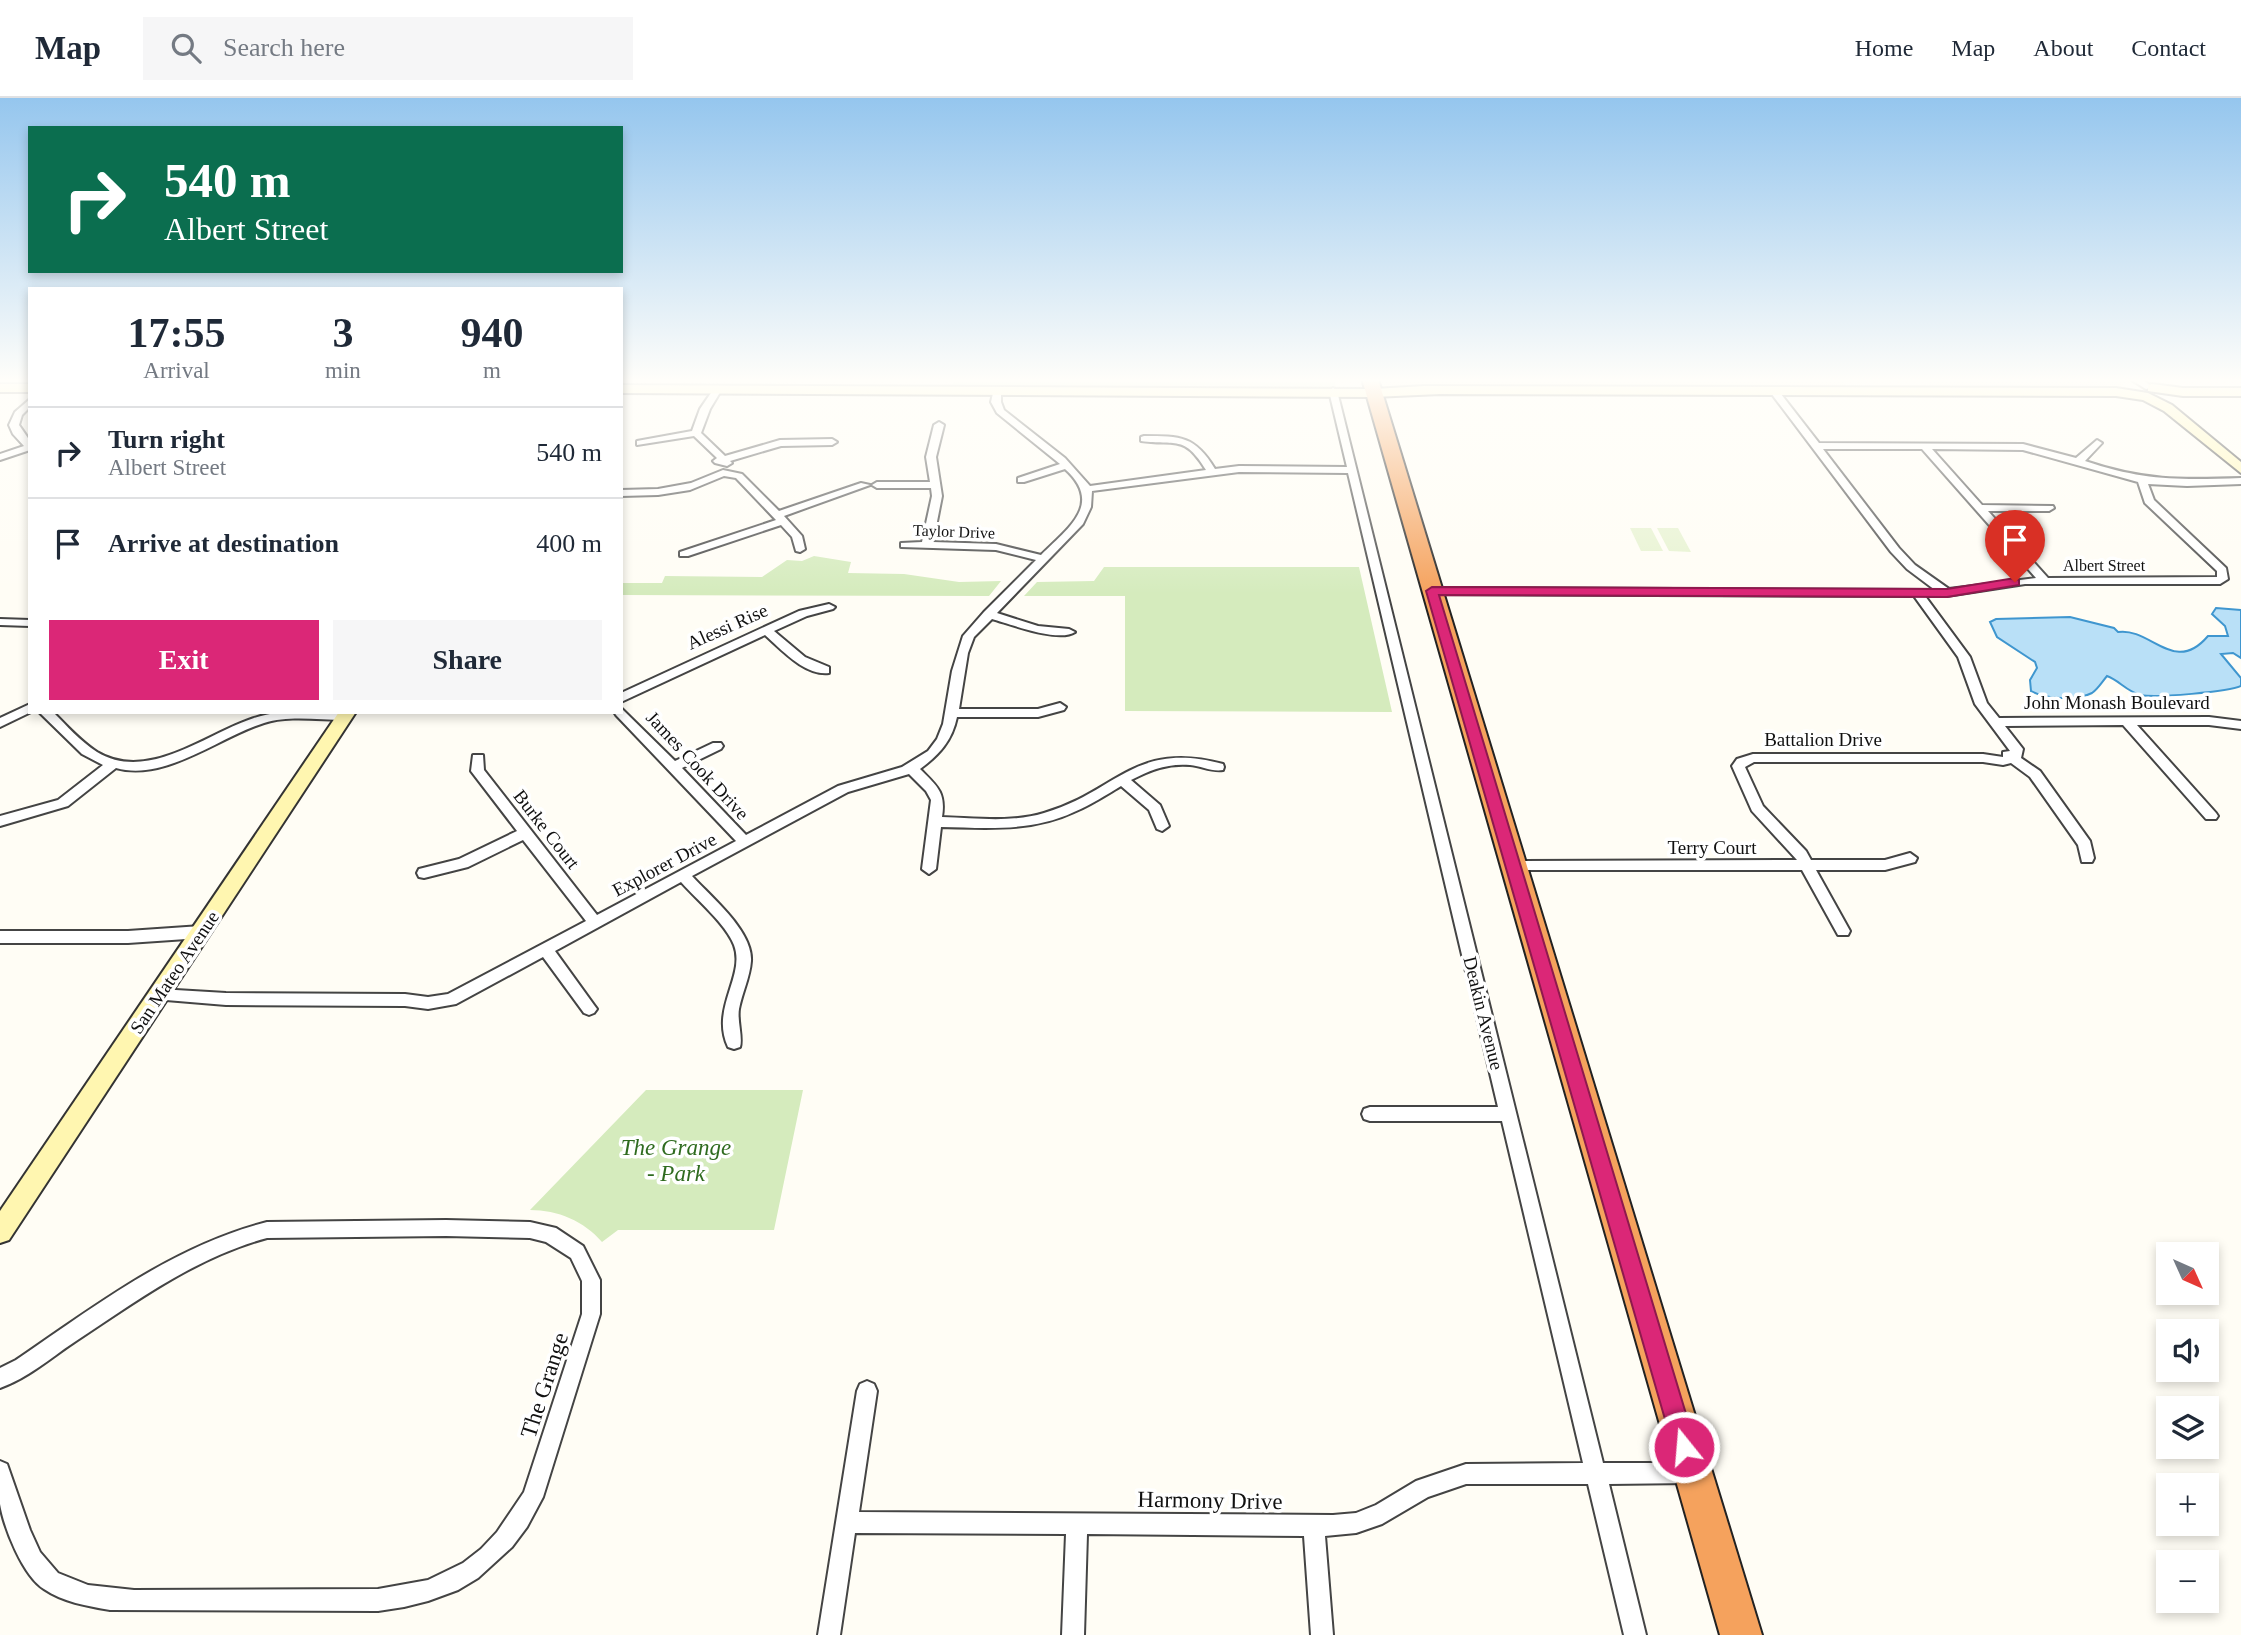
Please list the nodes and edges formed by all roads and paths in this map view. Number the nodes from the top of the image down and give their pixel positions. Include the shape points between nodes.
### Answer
1 (19, 451) edge
2 (712, 451) edge
3 (753, 451) edge
4 (932, 451) edge
5 (1049, 451) edge
6 (1198, 451) edge
7 (1348, 451) edge
8 (1391, 451) edge
9 (1819, 451) edge
10 (1928, 451) edge
11 (2038, 451) edge
12 (2089, 451) edge
13 (2219, 451) edge
14 (0, 457) edge
15 (721, 460) junction
16 (2078, 461) junction
17 (1066, 465) junction
18 (2241, 469) edge
19 (1352, 470) junction
20 (1212, 471) junction
21 (726, 474) junction
22 (1021, 480) dead end
23 (2142, 480) junction
24 (2241, 483) edge
25 (865, 485) dead end
26 (877, 485) dead end
27 (935, 485) junction
28 (1087, 489) junction
29 (623, 493) edge
30 (1980, 508) junction
31 (2049, 508) dead end
32 (780, 518) junction
33 (905, 545) dead end
34 (927, 546) junction
35 (800, 549) dead end
36 (684, 554) dead end
37 (1043, 559) junction
38 (2045, 581) junction
39 (1432, 591) junction
40 (1917, 593) junction
41 (1947, 593) junction
42 (829, 607) dead end
43 (988, 614) junction
44 (0, 622) edge
45 (28, 623) edge
46 (766, 629) junction
47 (1069, 632) dead end
48 (825, 670) dead end
49 (623, 694) edge
50 (1060, 707) dead end
51 (28, 709) edge
52 (623, 713) edge
53 (952, 713) junction
54 (47, 714) edge
55 (347, 714) edge
56 (2126, 720) junction
57 (1994, 722) junction
58 (0, 723) edge
59 (2241, 725) edge
60 (717, 746) dead end
61 (2010, 757) junction
62 (478, 758) dead end
63 (114, 763) junction
64 (674, 767) junction
65 (1219, 767) dead end
66 (911, 768) junction
67 (1123, 780) junction
68 (2211, 816) dead end
69 (0, 821) edge
70 (937, 822) junction
71 (1162, 826) dead end
72 (525, 833) junction
73 (745, 842) junction
74 (1910, 858) dead end
75 (2087, 858) dead end
76 (1512, 866) junction
77 (1808, 866) junction
78 (929, 869) dead end
79 (424, 873) dead end
80 (682, 875) junction
81 (595, 922) junction
82 (1843, 931) dead end
83 (198, 936) junction
84 (0, 937) edge
85 (545, 949) junction
86 (156, 1000) junction
87 (589, 1009) dead end
88 (734, 1042) dead end
89 (1370, 1114) dead end
90 (1508, 1114) junction
91 (0, 1233) edge
92 (3, 1380) edge
93 (867, 1391) dead end
94 (0, 1471) edge
95 (1692, 1473) junction
96 (1596, 1474) junction
97 (848, 1522) junction
98 (1077, 1523) junction
99 (1314, 1526) junction
100 (829, 1635) edge
101 (1073, 1635) edge
102 (1322, 1635) edge
103 (1635, 1635) edge
104 (1741, 1635) edge

1 - 14 street
2 - 15 street
3 - 15 street
4 - 27 street
5 - 17 street
6 - 20 street
7 - 19 street, Deakin Avenue
8 - 39 highway
9 - 41 street via 1903,560
10 - 30 street
11 - 16 street
12 - 16 street
13 - 18 street
15 - 21 street
16 - 23 street
17 - 22 street
17 - 28 street
19 - 20 street
19 - 90 street, Deakin Avenue
20 - 28 street
21 - 29 street via 658,492
21 - 32 street via 744,481
23 - 24 street
23 - 38 street, Albert Street via 2149,501 2222,570 2223,579
25 - 32 street
26 - 27 street
27 - 34 street
28 - 37 street, Explorer Drive via 1084,516
30 - 31 street
30 - 38 street
32 - 35 street via 797,536
32 - 36 street
33 - 34 street, Taylor Drive
34 - 37 street, Taylor Drive via 996,547
37 - 43 street, Explorer Drive
38 - 41 street, Albert Street
39 - 40 street, Albert Street
39 - 76 highway
40 - 41 street, Albert Street
40 - 57 street via 1964,657 1981,704
42 - 46 street, Alessi Rise
43 - 47 street via 1037,629
43 - 53 street, Explorer Drive via 964,646
44 - 45 street
46 - 48 street via 801,660
46 - 49 street, Alessi Rise
50 - 53 street via 1038,713
51 - 58 street
52 - 64 street, James Cook Drive
53 - 66 street, Explorer Drive via 939,748
54 - 63 street via 96,756
55 - 63 street via 269,718 173,757 136,765
55 - 83 street, San Mateo Avenue
56 - 57 street, John Monash Boulevard
56 - 59 street, John Monash Boulevard
56 - 68 street
57 - 61 street via 2017,749
60 - 64 street
61 - 75 street via 2035,774 2085,844
61 - 77 street, Battalion Drive via 2003,761 1752,758 1742,762 1738,771 1761,814
62 - 72 street, Burke Court via 477,771
63 - 69 street via 64,803
64 - 73 street, James Cook Drive
65 - 67 street via 1169,759
66 - 70 street via 935,794
66 - 73 street, Explorer Drive via 843,789
67 - 70 street via 1043,819
67 - 71 street via 1155,808
70 - 78 street
72 - 79 street via 463,863
72 - 81 street, Burke Court
73 - 80 street, Explorer Drive
74 - 77 street, Terry Court via 1885,865
76 - 77 street, Terry Court
76 - 95 highway
77 - 82 street, Battalion Drive
80 - 81 street, Explorer Drive
80 - 88 street via 742,945 743,962 729,1013
81 - 85 street, Explorer Drive
83 - 84 street via 168,941
83 - 86 street, San Mateo Avenue
85 - 86 street, Explorer Drive via 451,1000
85 - 87 street
86 - 91 street, San Mateo Avenue
89 - 90 street
90 - 96 street, Deakin Avenue
92 - 94 street, The Grange via 198,1254 267,1230 530,1230 550,1234 577,1251 591,1280 591,1314 533,1497 502,1543 434,1591 378,1600 144,1599 73,1591 50,1580 32,1561
93 - 97 street
95 - 96 street, Harmony Drive
95 - 104 highway
96 - 99 street, Harmony Drive via 1465,1474 1423,1488 1382,1514 1356,1523
96 - 103 street, Deakin Avenue
97 - 98 street, Harmony Drive
97 - 100 street
98 - 99 street, Harmony Drive
98 - 101 street
99 - 102 street

